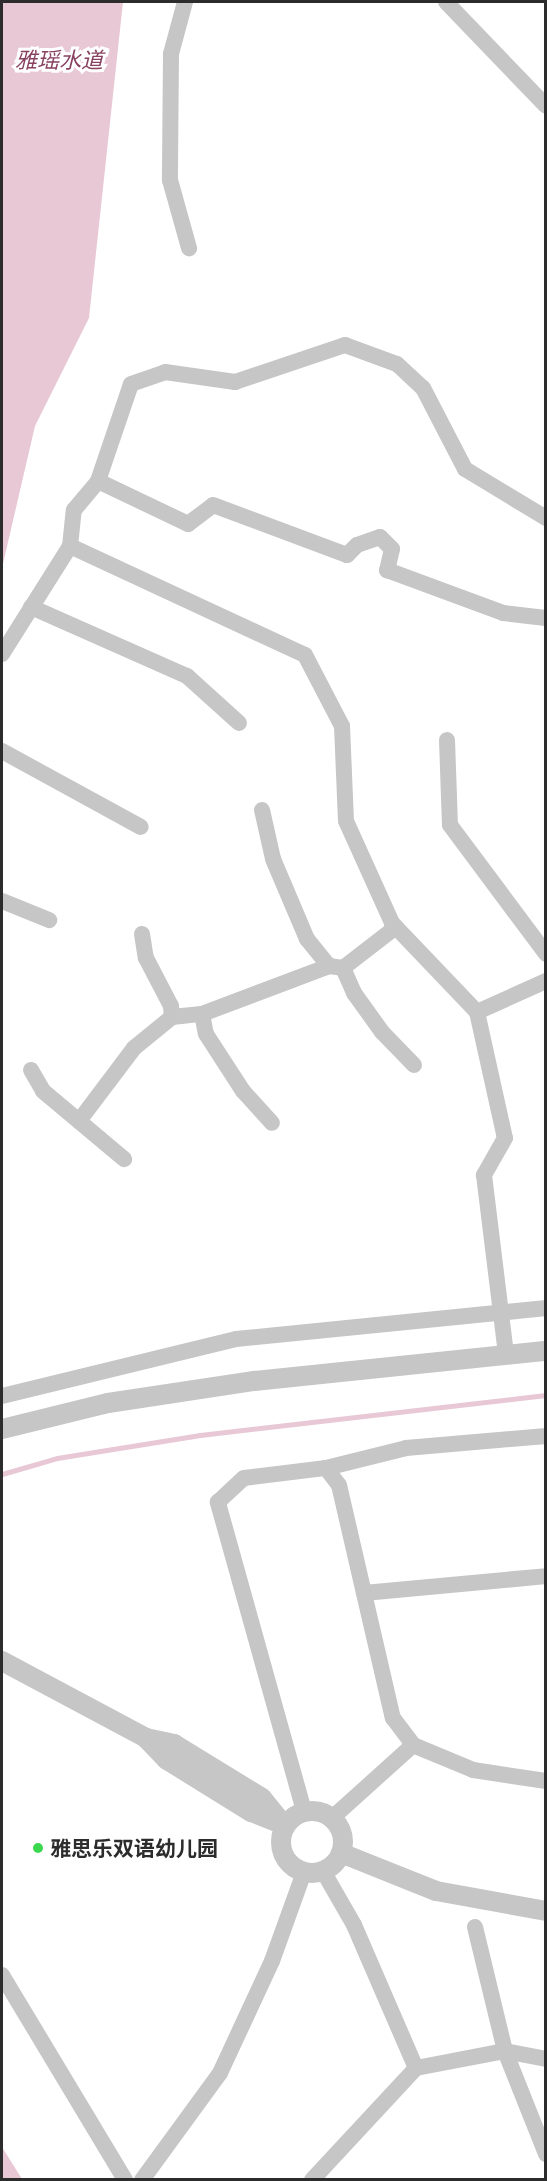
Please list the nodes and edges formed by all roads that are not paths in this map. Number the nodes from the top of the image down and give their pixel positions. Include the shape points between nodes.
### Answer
1 (185, 2) edge
2 (446, 2) edge
3 (546, 106) edge
4 (189, 248) dead end
5 (98, 481) junction
6 (546, 518) edge
7 (70, 546) junction
8 (31, 607) junction
9 (546, 618) edge
10 (2, 654) edge
11 (239, 723) dead end
12 (447, 740) dead end
13 (2, 751) edge
14 (262, 810) dead end
15 (141, 827) dead end
16 (2, 901) edge
17 (49, 920) dead end
18 (396, 927) junction
19 (142, 934) dead end
20 (546, 954) edge
21 (336, 967) junction
22 (546, 981) edge
23 (477, 1012) junction
24 (202, 1014) junction
25 (172, 1017) junction
26 (414, 1065) dead end
27 (31, 1070) dead end
28 (79, 1121) junction
29 (272, 1123) dead end
30 (124, 1159) dead end
31 (546, 1308) edge
32 (503, 1310) junction
33 (546, 1351) edge
34 (506, 1355) junction
35 (2, 1396) edge
36 (2, 1429) edge
37 (546, 1436) edge
38 (326, 1468) junction
39 (546, 1576) edge
40 (364, 1593) junction
41 (2, 1661) edge
42 (413, 1745) junction
43 (546, 1781) edge
44 (303, 1811) junction
45 (332, 1818) junction
46 (285, 1825) junction
47 (341, 1853) junction
48 (314, 1872) junction
49 (546, 1911) edge
50 (475, 1928) dead end
51 (2, 1976) edge
52 (505, 2051) junction
53 (546, 2059) edge
54 (416, 2068) junction
55 (546, 2154) edge
56 (125, 2180) edge
57 (142, 2180) edge
58 (312, 2180) edge

1 - 4 street via 171,54 170,180
2 - 3 street
5 - 6 street via 131,384 165,372 235,381 345,345 397,364 423,388 465,469
5 - 7 street via 74,510
5 - 9 street via 188,524 213,505 347,555 357,545 380,537 392,549 387,570 503,613
7 - 8 street
7 - 18 street via 305,655 342,726 346,821
8 - 10 street
8 - 11 street via 187,676
12 - 20 street via 450,825
13 - 15 street
14 - 21 street via 273,859 307,939
16 - 17 street
18 - 21 street
18 - 23 street
19 - 25 street via 146,958 171,1006
21 - 24 street
21 - 26 street via 371,1016
22 - 23 street
23 - 32 street via 505,1138 484,1175
24 - 25 street
24 - 29 street via 206,1034 243,1091
25 - 28 street via 134,1048
27 - 28 street via 43,1091
28 - 30 street
31 - 32 street
32 - 34 street
32 - 35 street via 236,1339
33 - 34 street
34 - 36 street via 254,1381 108,1403
37 - 38 street via 406,1448
38 - 40 street via 339,1485
38 - 44 street via 244,1478 218,1502
39 - 40 street
40 - 42 street via 393,1718
41 - 46 street via 146,1738 174,1744 262,1798
42 - 43 street via 473,1770
42 - 45 street
44 - 45 street via 323,1812
44 - 46 street
45 - 47 street via 343,1836
46 - 48 street via 281,1850 286,1860
47 - 48 street
47 - 49 street via 436,1891
48 - 54 street via 354,1925
48 - 57 street via 220,2073
50 - 52 street
51 - 56 street
52 - 53 street
52 - 54 street
52 - 55 street
54 - 58 street

